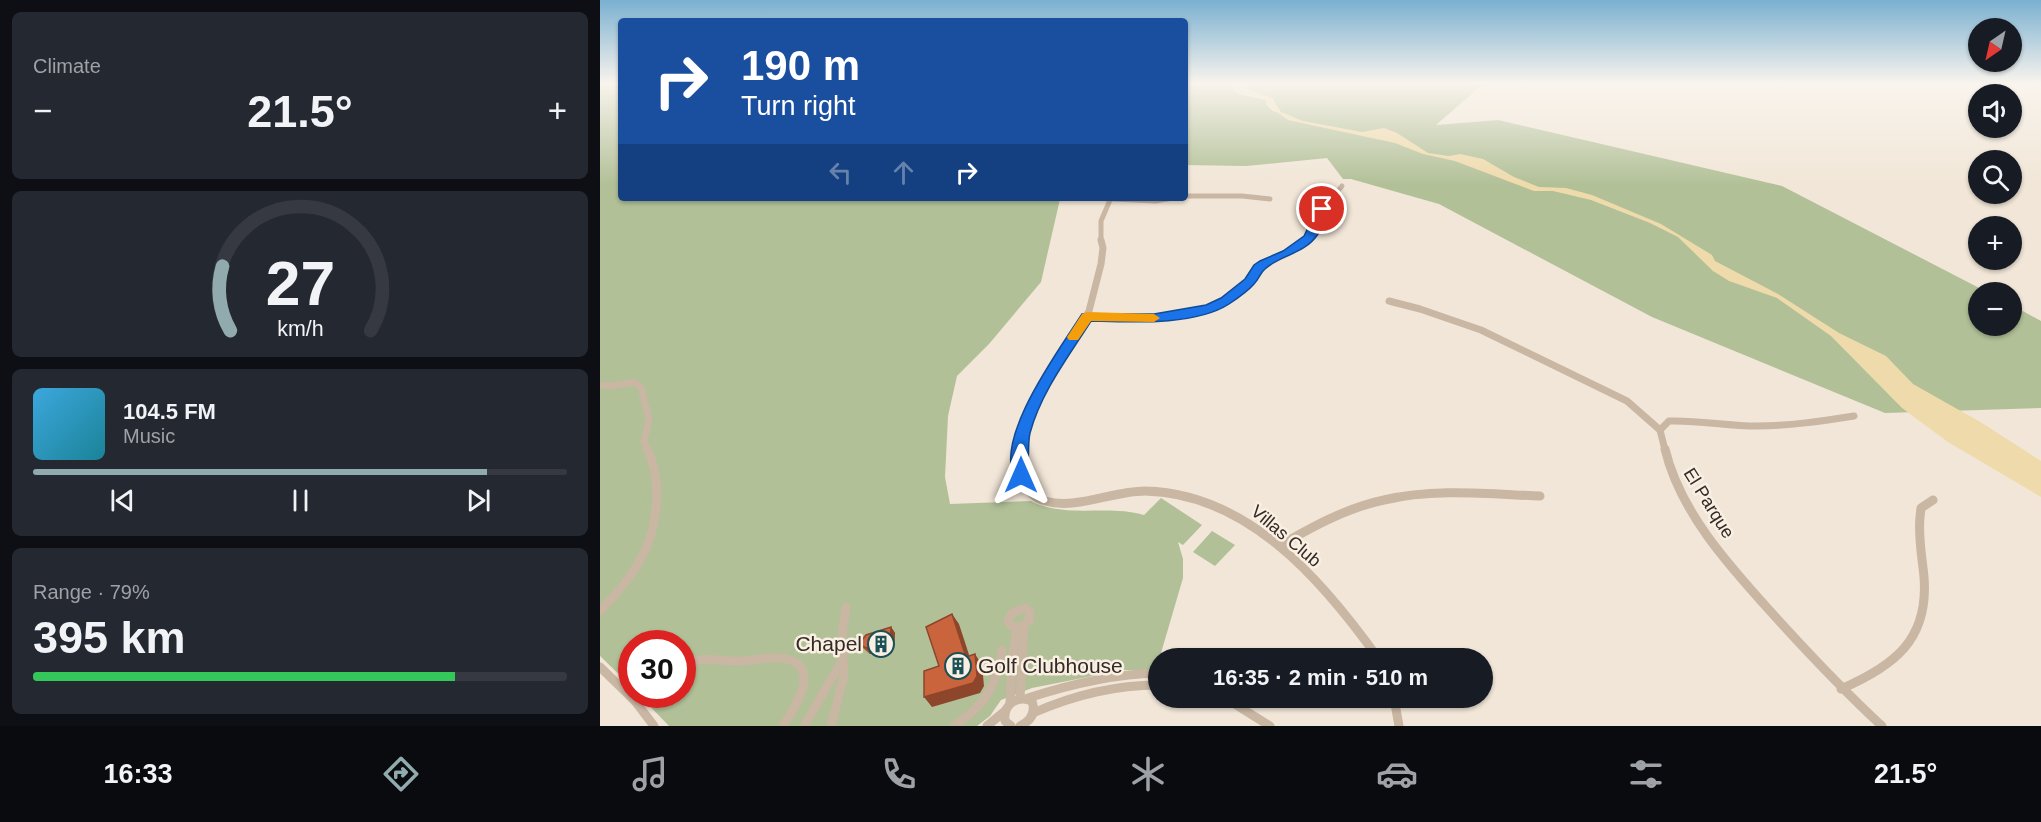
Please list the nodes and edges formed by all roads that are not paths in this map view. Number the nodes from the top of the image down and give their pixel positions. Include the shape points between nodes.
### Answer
1 (1342, 186) dead end
2 (1188, 196) edge
3 (1270, 199) dead end
4 (1110, 201) edge
5 (1389, 301) dead end
6 (1087, 316) junction
7 (600, 385) edge
8 (1854, 417) dead end
9 (1660, 430) junction
10 (1540, 496) dead end
11 (1933, 500) dead end
12 (1279, 546) junction
13 (846, 606) dead end
14 (600, 611) edge
15 (1021, 627) dead end
16 (1371, 648) edge
17 (1002, 650) dead end
18 (843, 659) junction
19 (696, 661) edge
20 (600, 667) edge
21 (1148, 672) edge
22 (618, 681) edge
23 (1148, 685) edge
24 (1841, 689) junction
25 (1016, 703) junction
26 (644, 708) edge
27 (1241, 708) edge
28 (1396, 708) edge
29 (1034, 713) junction
30 (654, 726) edge
31 (783, 726) edge
32 (804, 726) edge
33 (831, 726) edge
34 (954, 726) edge
35 (987, 726) edge
36 (1011, 726) edge
37 (1020, 726) edge
38 (1270, 726) edge
39 (1399, 726) edge
40 (1882, 726) edge

1 - 6 street via 1317,216 1314,232 1308,238 1288,253 1264,263 1250,281 1215,306 1154,318
2 - 3 street
4 - 6 street, Villas Club via 1100,221 1103,249
5 - 9 street via 1460,321 1514,346 1627,401
6 - 12 street, Villas Club via 1038,394 1022,433 1019,463 1030,494 1069,503 1138,491 1190,496 1234,513
7 - 14 street via 634,382 641,387 649,419 644,442 657,474 655,516 642,558 624,586
8 - 9 street via 1759,426 1680,420 1669,421
9 - 24 street, El Parque via 1669,467 1695,517 1742,579
10 - 12 street via 1436,492 1406,495 1335,516
11 - 24 street via 1921,508 1917,527 1924,580 1922,614 1915,638 1872,676
12 - 16 street, Villas Club via 1352,621
13 - 18 street
15 - 25 street via 1012,661
17 - 34 street via 992,693
18 - 32 street
18 - 33 street
19 - 31 street via 707,657 738,661 781,658 800,665 804,671 801,695
20 - 22 street
21 - 25 street via 1096,678
23 - 29 street via 1087,692
24 - 40 street, El Parque
25 - 29 street via 1034,706
25 - 35 street
25 - 36 street via 1005,721
26 - 30 street
27 - 38 street
28 - 39 street
29 - 37 street

